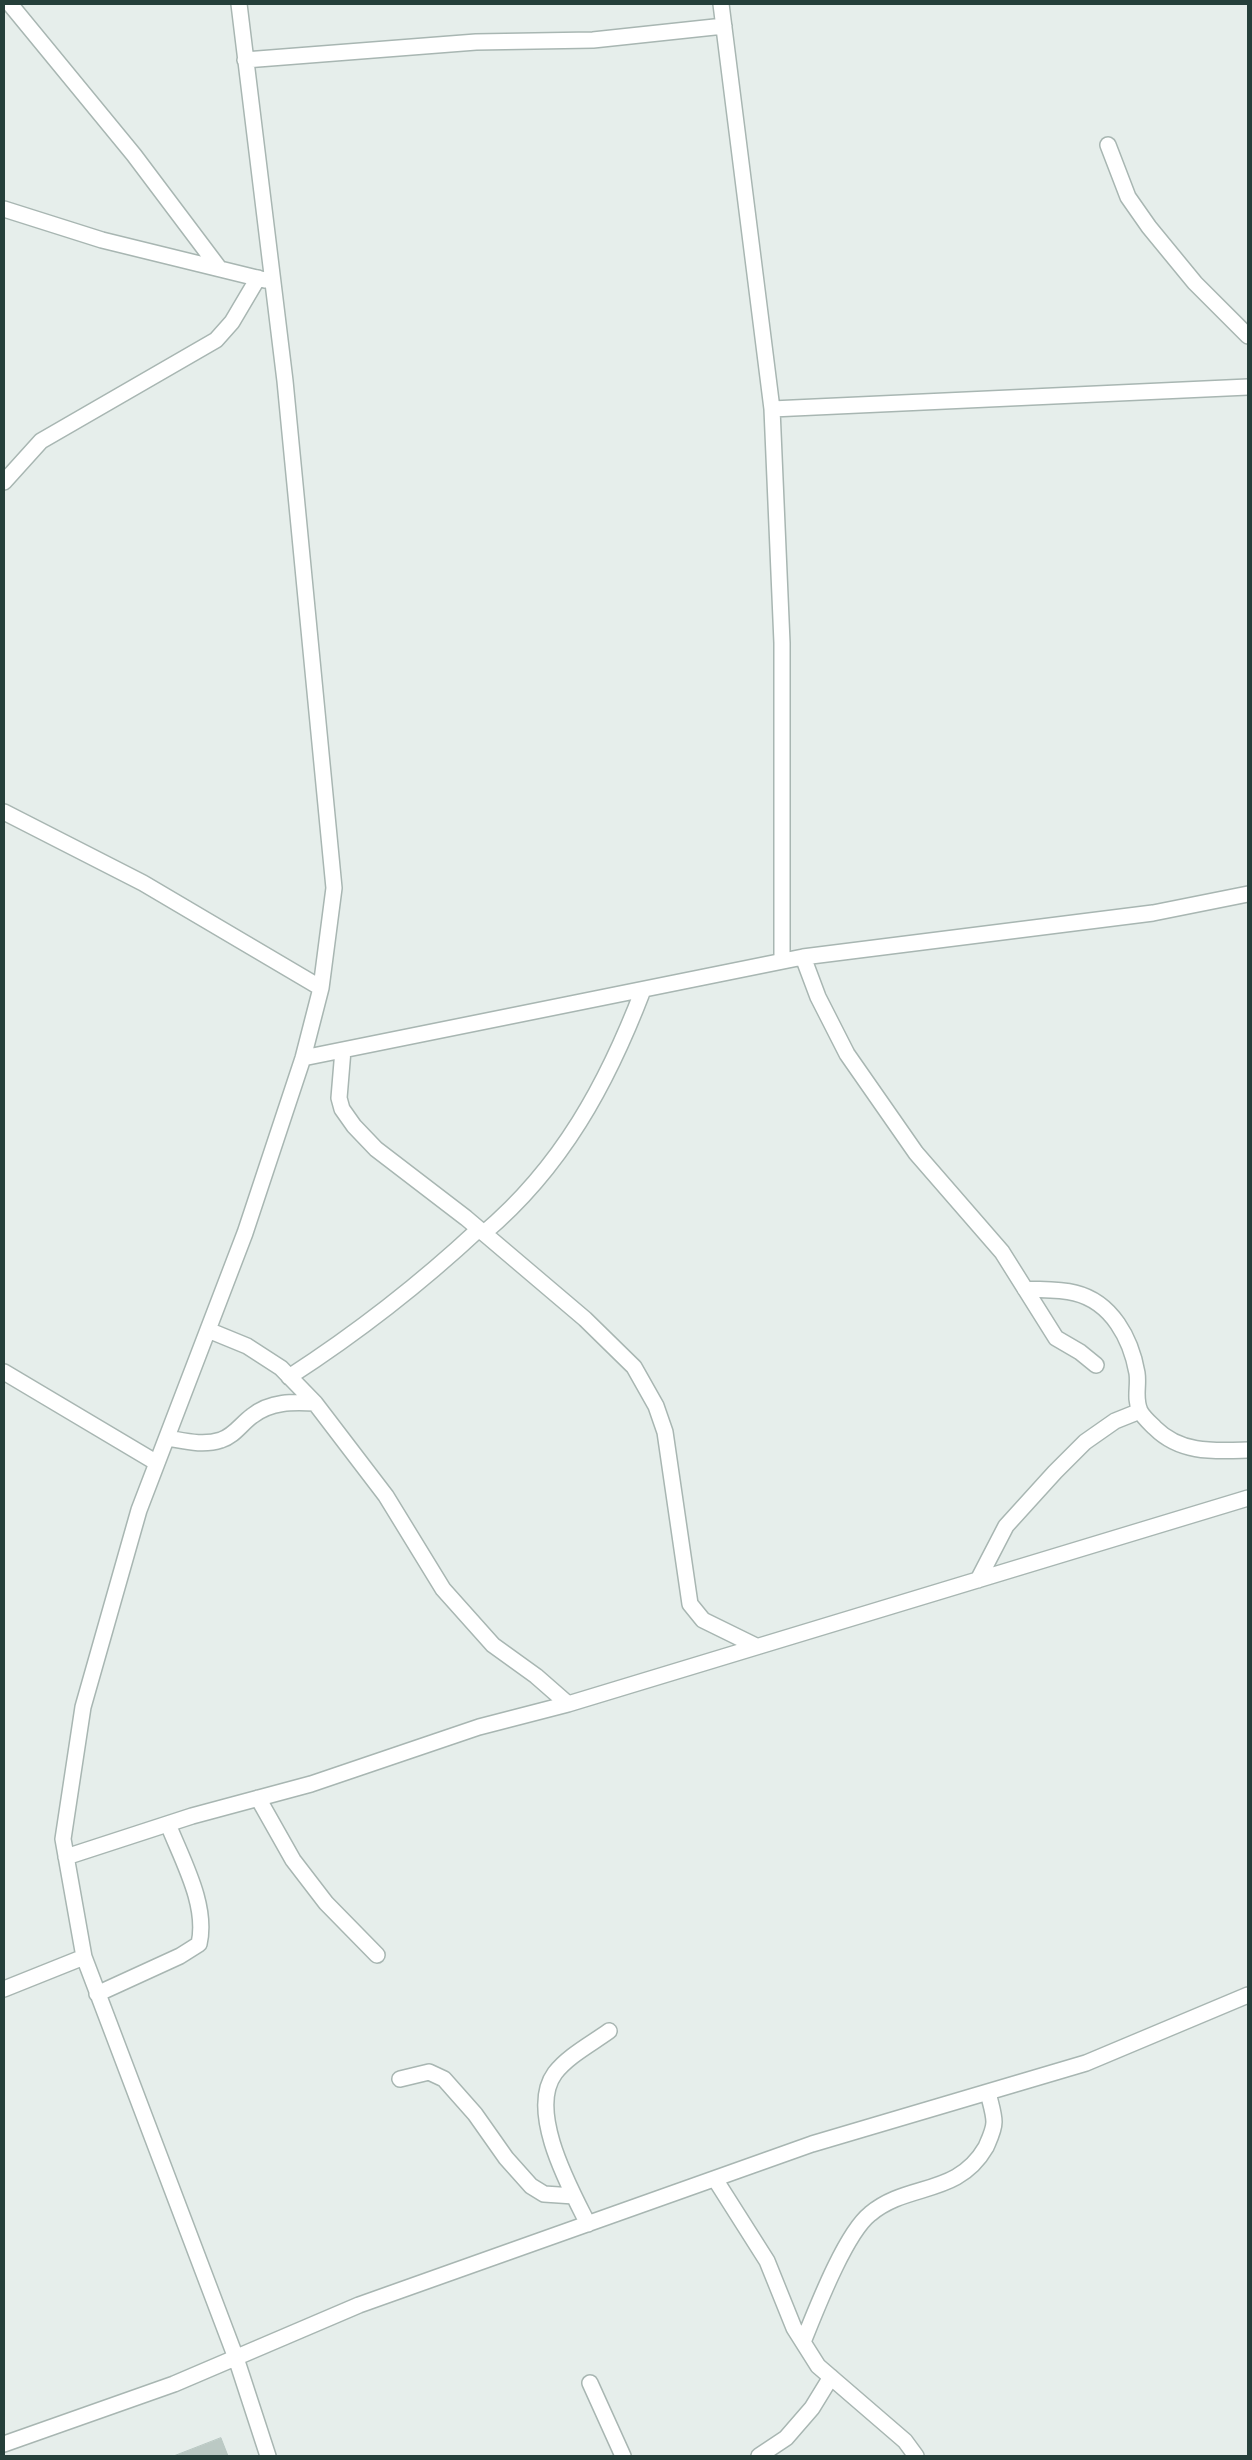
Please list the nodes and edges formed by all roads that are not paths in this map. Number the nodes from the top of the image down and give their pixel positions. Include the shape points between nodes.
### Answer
1 (10, 4) edge
2 (239, 4) edge
3 (721, 4) edge
4 (724, 26) junction
5 (245, 60) junction
6 (1108, 145) dead end
7 (4, 209) edge
8 (219, 268) junction
9 (265, 280) junction
10 (1248, 336) edge
11 (1248, 387) edge
12 (772, 409) junction
13 (4, 482) edge
14 (4, 812) edge
15 (1248, 894) edge
16 (803, 957) junction
17 (782, 962) junction
18 (321, 988) junction
19 (643, 990) junction
20 (343, 1050) junction
21 (304, 1058) junction
22 (481, 1231) junction
23 (1026, 1289) junction
24 (208, 1330) junction
25 (1096, 1365) dead end
26 (4, 1372) edge
27 (289, 1377) junction
28 (316, 1403) junction
29 (1140, 1411) junction
30 (167, 1438) junction
31 (1248, 1450) edge
32 (157, 1463) junction
33 (1248, 1498) edge
34 (978, 1580) junction
35 (756, 1646) junction
36 (568, 1704) junction
37 (258, 1798) junction
38 (168, 1824) junction
39 (66, 1857) junction
40 (377, 1955) dead end
41 (84, 1957) junction
42 (4, 1989) edge
43 (98, 1994) junction
44 (1248, 1995) edge
45 (609, 2031) dead end
46 (400, 2079) dead end
47 (988, 2092) junction
48 (715, 2179) junction
49 (574, 2196) junction
50 (588, 2224) junction
51 (803, 2342) junction
52 (236, 2358) junction
53 (831, 2377) junction
54 (590, 2383) dead end
55 (4, 2444) edge
56 (268, 2456) edge
57 (623, 2456) edge
58 (759, 2456) edge
59 (916, 2456) edge

1 - 8 street via 134,155
2 - 5 street
3 - 4 street
4 - 5 street via 593,40 476,42
4 - 12 street
5 - 9 street
6 - 10 street via 1128,197 1149,227 1195,283
7 - 8 street via 102,240
8 - 9 street
9 - 13 street via 216,340 41,441
9 - 18 street via 285,381 334,888
11 - 12 street
12 - 17 street via 782,643
14 - 18 street via 143,883
15 - 16 street via 1153,913
16 - 17 street
16 - 23 street via 818,997 847,1054 916,1152 1002,1252
17 - 19 street
18 - 21 street
19 - 20 street
19 - 22 street via 603,1083 580,1123 512,1209
20 - 21 street
20 - 22 street via 339,1098 342,1109 354,1126 376,1149
21 - 24 street via 245,1233
22 - 27 street via 336,1347
22 - 35 street via 585,1319 634,1367 656,1406 665,1432 690,1604 703,1620
23 - 25 street via 1056,1338
23 - 29 street via 1077,1293 1110,1312 1133,1354
24 - 27 street via 247,1346
24 - 30 street
26 - 32 street
27 - 28 street
28 - 30 street via 274,1404 252,1416 222,1440 200,1443
28 - 36 street via 386,1496 444,1588 493,1645
29 - 31 street via 1162,1436 1186,1448
29 - 34 street via 1115,1421 1085,1442 1055,1472 1006,1526
30 - 32 street
32 - 39 street via 139,1510 83,1707 63,1839
33 - 34 street
34 - 35 street
35 - 36 street
36 - 37 street via 479,1727 311,1784
37 - 38 street
37 - 40 street via 293,1860 320,1896
38 - 39 street
38 - 43 street via 201,1910 199,1944
39 - 41 street
41 - 42 street
41 - 43 street
43 - 52 street
44 - 47 street via 1086,2063
45 - 49 street via 555,2073 547,2089 548,2125
46 - 49 street via 429,2072 444,2079 476,2114 506,2158 531,2186 544,2194
47 - 48 street via 812,2144
47 - 51 street via 994,2123 990,2140 977,2162 962,2175 884,2204 869,2214 853,2233
48 - 50 street
48 - 51 street via 767,2261 794,2328
49 - 50 street
50 - 52 street via 359,2305
51 - 53 street via 818,2366
52 - 55 street via 174,2384
52 - 56 street
53 - 58 street via 812,2408 786,2438
53 - 59 street via 905,2441
54 - 57 street

